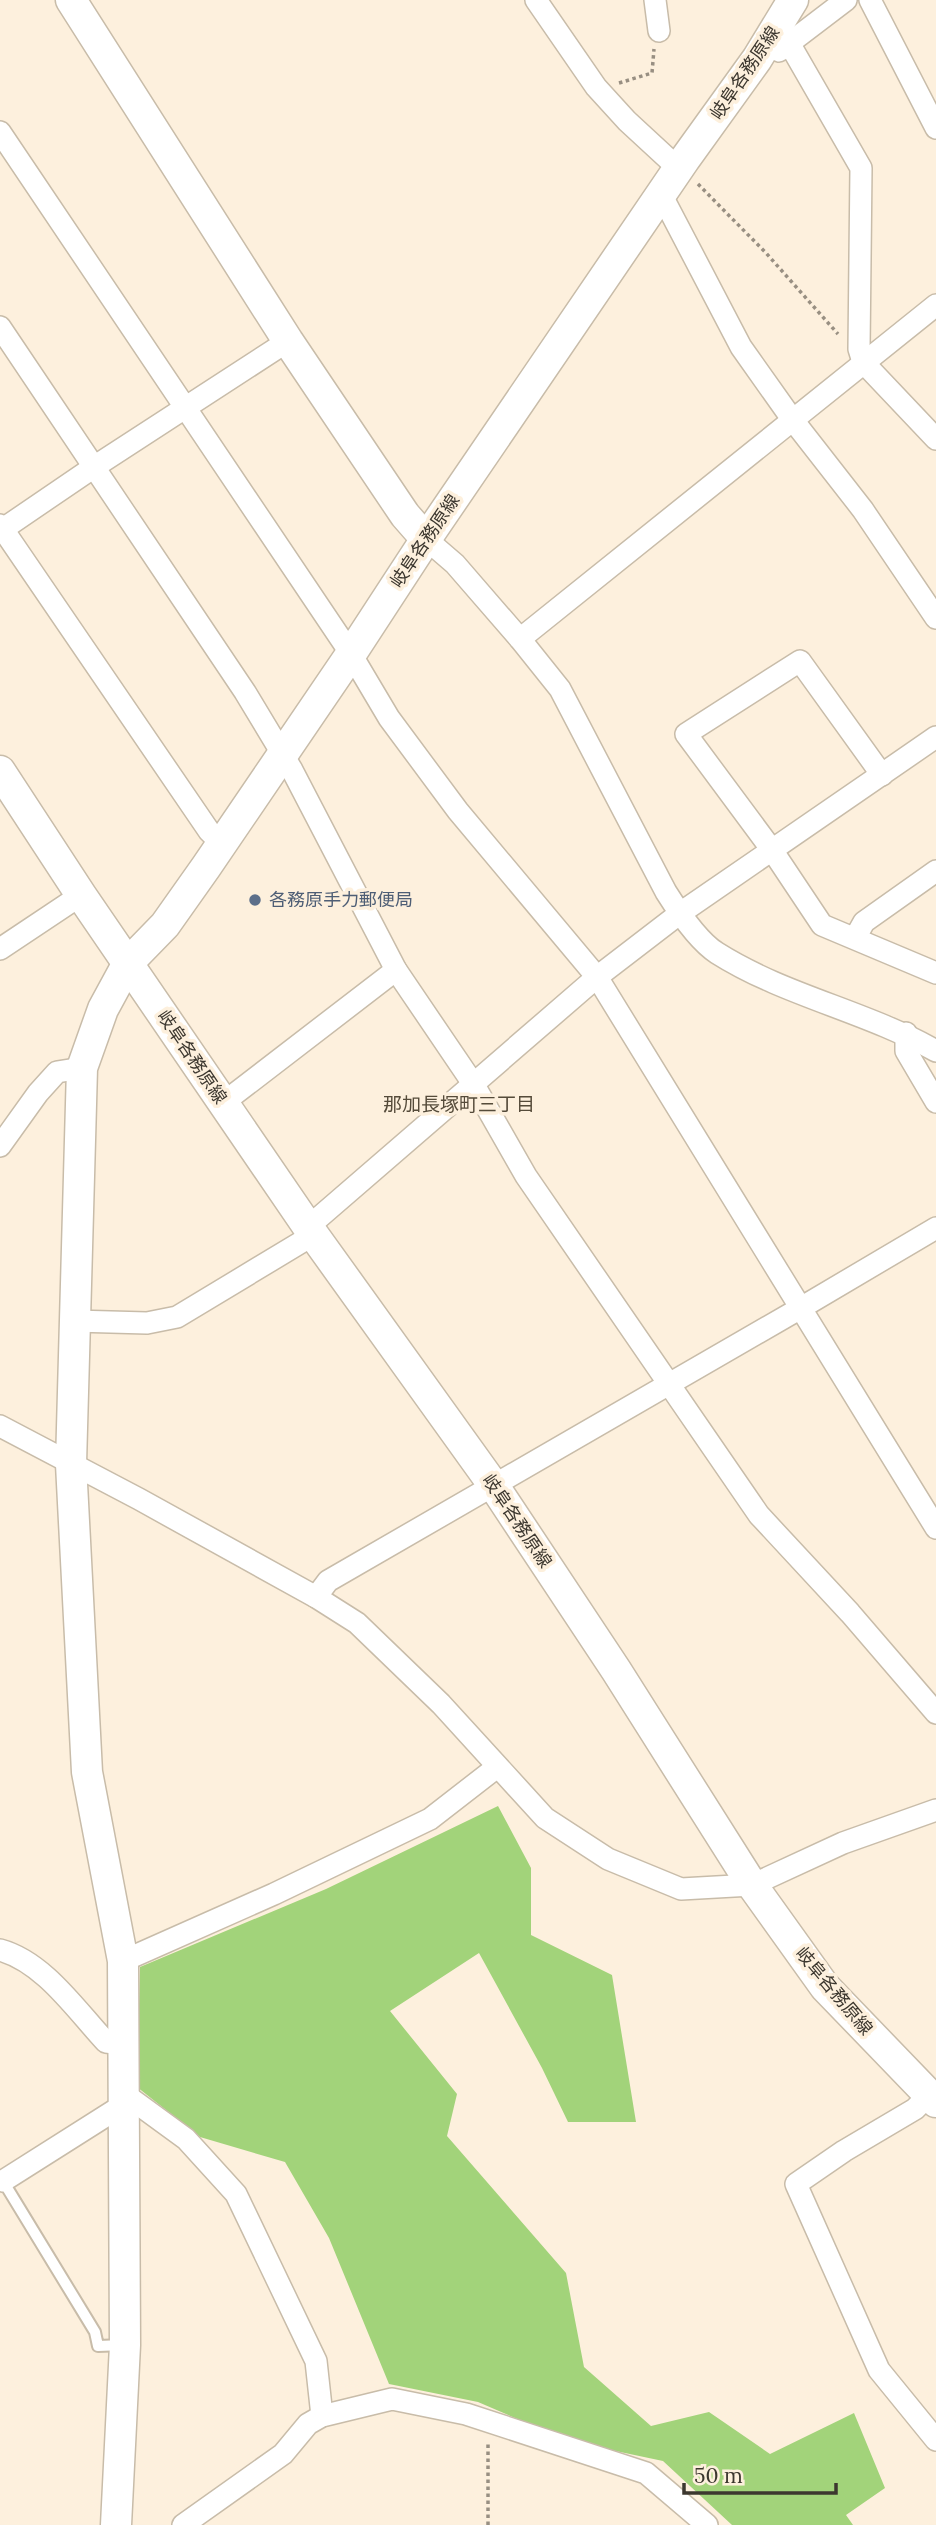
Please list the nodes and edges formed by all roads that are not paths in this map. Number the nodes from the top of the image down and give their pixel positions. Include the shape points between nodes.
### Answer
1 (71, 0) edge
2 (536, 0) edge
3 (655, 0) edge
4 (793, 0) edge
5 (846, 0) edge
6 (870, 0) edge
7 (659, 32) road end
8 (789, 43) junction
9 (757, 59) junction
10 (936, 128) edge
11 (0, 132) edge
12 (679, 169) junction
13 (661, 194) junction
14 (936, 304) edge
15 (0, 327) edge
16 (288, 341) junction
17 (863, 362) junction
18 (186, 407) junction
19 (792, 419) junction
20 (936, 439) edge
21 (94, 467) junction
22 (1, 529) edge
23 (426, 538) junction
24 (936, 618) edge
25 (520, 639) junction
26 (351, 654) junction
27 (936, 737) edge
28 (282, 752) junction
29 (0, 771) edge
30 (882, 775) junction
31 (222, 844) junction
32 (772, 850) junction
33 (936, 871) edge
34 (80, 895) junction
35 (679, 914) junction
36 (855, 938) junction
37 (0, 949) edge
38 (128, 963) junction
39 (396, 970) junction
40 (936, 973) edge
41 (597, 977) junction
42 (906, 1034) junction
43 (936, 1051) edge
44 (82, 1068) junction
45 (474, 1085) junction
46 (936, 1102) edge
47 (223, 1103) junction
48 (0, 1146) edge
49 (936, 1228) edge
50 (311, 1231) junction
51 (799, 1309) junction
52 (75, 1321) junction
53 (671, 1384) junction
54 (0, 1426) edge
55 (71, 1464) junction
56 (494, 1486) junction
57 (936, 1528) edge
58 (316, 1597) junction
59 (936, 1713) edge
60 (497, 1767) junction
61 (936, 1810) edge
62 (752, 1885) junction
63 (0, 1950) edge
64 (122, 1961) junction
65 (123, 2044) junction
66 (932, 2098) edge
67 (123, 2099) junction
68 (1, 2181) edge
69 (125, 2345) junction
70 (322, 2416) junction
71 (936, 2440) edge
72 (116, 2525) edge
73 (183, 2525) edge
74 (707, 2525) edge

1 - 16 main road
2 - 12 street via 598,90
3 - 7 street
4 - 9 main road, 岐阜各務原線
5 - 8 street
6 - 10 street
8 - 9 street
8 - 17 street via 860,168 859,349
9 - 12 main road, 岐阜各務原線
11 - 18 street
12 - 13 main road, 岐阜各務原線
13 - 19 street via 741,347
13 - 23 main road, 岐阜各務原線
14 - 17 street
15 - 21 street
16 - 18 street
16 - 23 main road via 405,515
17 - 19 street
17 - 20 street
18 - 21 street
18 - 26 street
19 - 24 street via 863,510
19 - 25 street
21 - 22 street
21 - 28 street
22 - 31 street
23 - 25 street via 455,564
23 - 26 main road, 岐阜各務原線
25 - 35 street via 560,689
26 - 28 main road, 岐阜各務原線
26 - 41 street via 389,718 458,811
27 - 30 street
28 - 31 main road, 岐阜各務原線
28 - 39 street
29 - 34 main road
30 - 32 street
30 - 32 street via 800,661 686,734
31 - 38 main road, 岐阜各務原線 via 165,925
32 - 35 street
32 - 36 street via 822,925
33 - 36 street via 864,922
34 - 37 street
34 - 38 main road
35 - 41 street
35 - 42 street via 715,952 792,990
36 - 40 street
38 - 44 main road via 103,1009
38 - 47 main road, 岐阜各務原線
39 - 45 street
39 - 47 street
41 - 45 street
41 - 51 street
42 - 43 street
42 - 46 street via 906,1051
44 - 48 street via 57,1072
44 - 52 main road
45 - 50 street
45 - 53 street via 526,1176
47 - 50 main road, 岐阜各務原線
49 - 51 street
50 - 52 street via 177,1317 147,1322
50 - 56 main road, 岐阜各務原線
51 - 53 street
51 - 57 street
52 - 55 main road
53 - 56 street
53 - 59 street via 759,1515
54 - 55 street
55 - 58 street
55 - 64 main road via 87,1772
56 - 58 street via 328,1581
56 - 62 main road, 岐阜各務原線
58 - 60 street via 357,1623 441,1704
60 - 62 street via 545,1818 608,1859 681,1889
60 - 64 street via 430,1819
61 - 62 street via 843,1843
62 - 66 main road, 岐阜各務原線 via 825,1987
63 - 65 street via 16,1954 52,1983 106,2042
64 - 65 main road
65 - 67 main road
66 - 71 street via 796,2184 879,2370
67 - 68 street
67 - 69 main road
67 - 70 street via 186,2140 236,2194 316,2361
68 - 69 lane via 95,2333 98,2346
69 - 72 main road
70 - 73 street via 307,2424 283,2454
70 - 74 street via 393,2399 466,2414 646,2473

